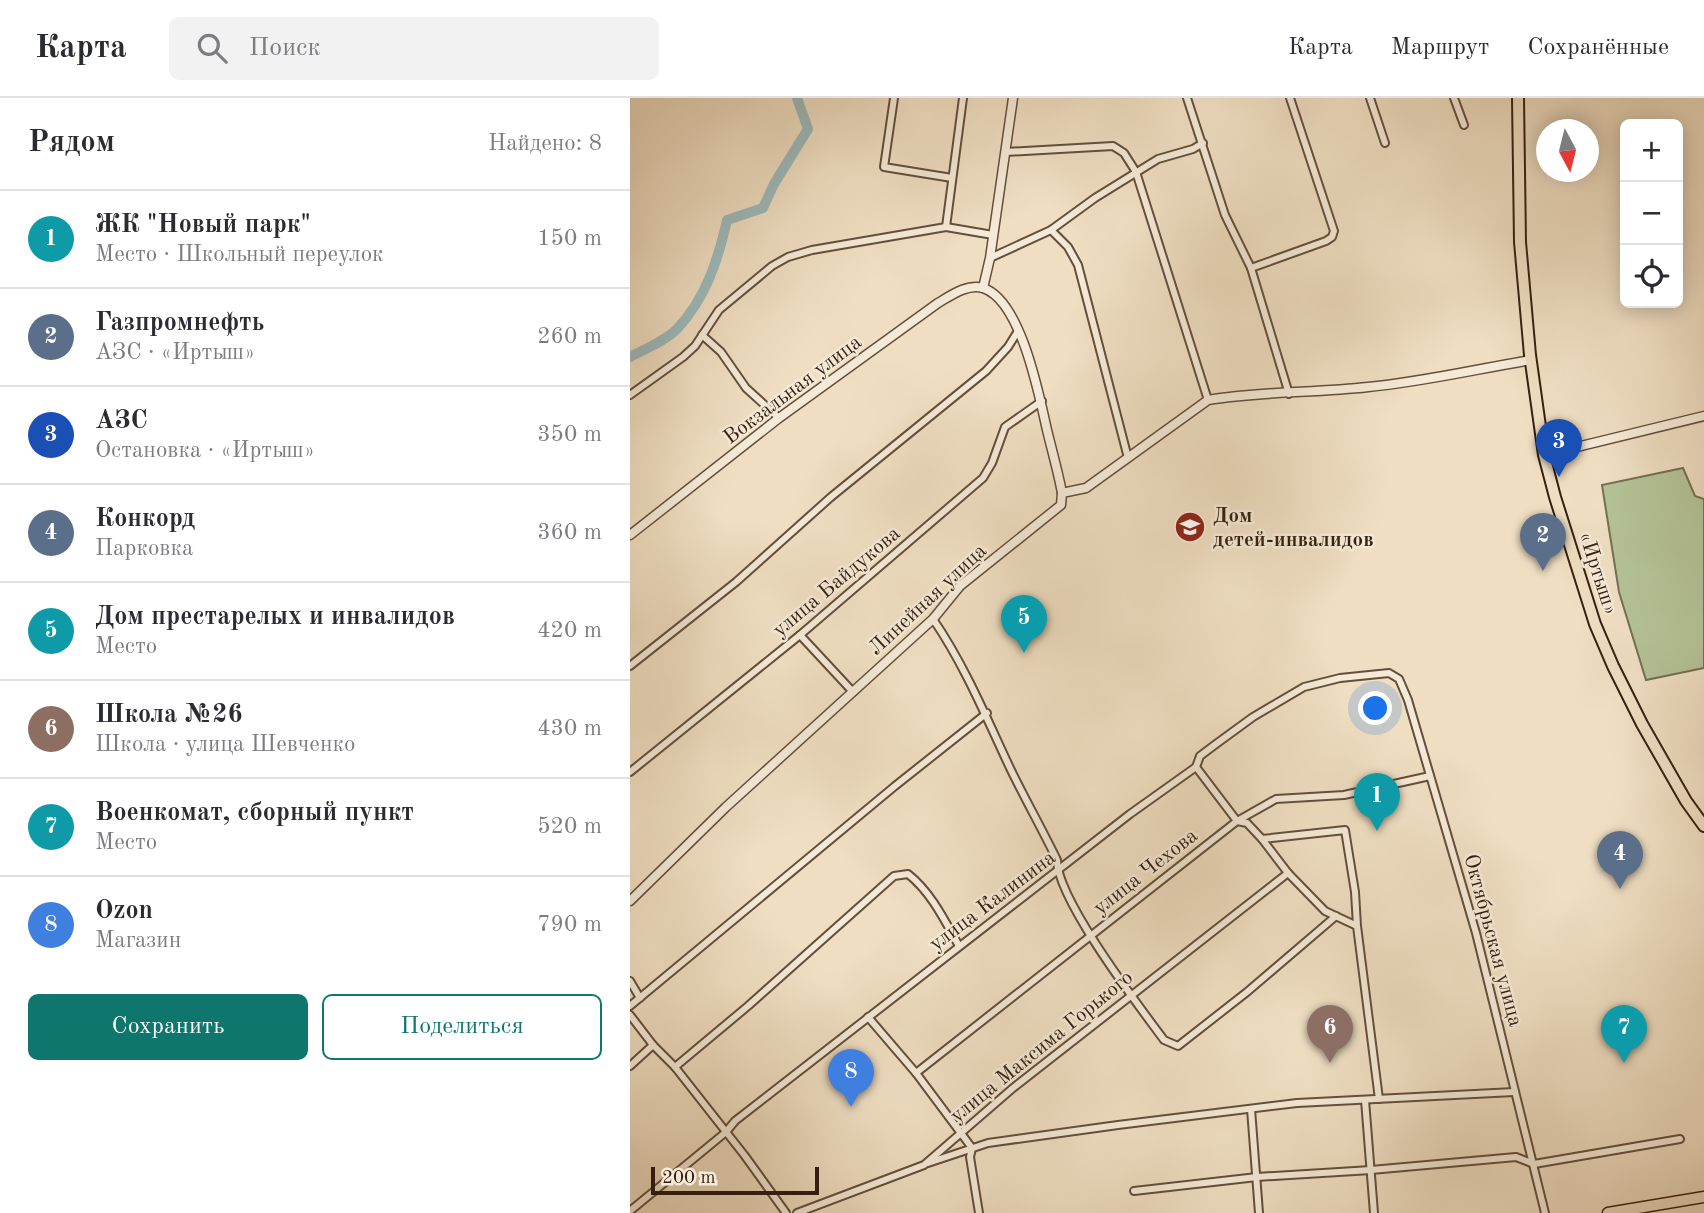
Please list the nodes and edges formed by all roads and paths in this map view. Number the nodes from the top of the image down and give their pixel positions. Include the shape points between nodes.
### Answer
1 (894, 98) edge
2 (963, 98) edge
3 (1013, 98) edge
4 (1187, 98) edge
5 (1290, 98) edge
6 (1370, 98) edge
7 (1454, 98) edge
8 (1518, 98) edge
9 (1464, 125) dead end
10 (1203, 143) junction
11 (1385, 143) dead end
12 (1006, 152) junction
13 (1136, 172) junction
14 (951, 178) junction
15 (946, 227) junction
16 (1051, 230) junction
17 (993, 235) junction
18 (990, 258) junction
19 (1251, 268) junction
20 (983, 288) junction
21 (1018, 331) junction
22 (702, 335) junction
23 (1531, 360) junction
24 (1289, 394) junction
25 (630, 395) edge
26 (1208, 400) junction
27 (1042, 401) junction
28 (1704, 416) edge
29 (779, 418) junction
30 (1544, 455) junction
31 (1128, 458) junction
32 (1062, 493) junction
33 (630, 536) edge
34 (933, 619) junction
35 (800, 635) junction
36 (630, 666) edge
37 (1399, 679) joint
38 (853, 692) junction
39 (987, 713) junction
40 (1196, 767) junction
41 (630, 772) edge
42 (1430, 776) junction
43 (1237, 821) junction
44 (1704, 826) edge
45 (1262, 839) junction
46 (1057, 873) junction
47 (1288, 873) junction
48 (630, 901) edge
49 (1336, 916) junction
50 (1357, 926) junction
51 (1091, 936) junction
52 (959, 946) junction
53 (630, 981) edge
54 (1131, 995) junction
55 (640, 998) junction
56 (630, 1006) edge
57 (630, 1015) edge
58 (868, 1017) junction
59 (653, 1045) junction
60 (630, 1066) edge
61 (675, 1067) junction
62 (916, 1073) junction
63 (1514, 1093) junction
64 (1379, 1099) junction
65 (1366, 1100) junction
66 (1251, 1109) junction
67 (961, 1131) junction
68 (726, 1132) junction
69 (1680, 1139) dead end
70 (972, 1148) junction
71 (1534, 1164) junction
72 (924, 1165) junction
73 (1371, 1170) junction
74 (1257, 1177) junction
75 (1134, 1191) dead end
76 (1704, 1197) edge
77 (630, 1211) edge
78 (786, 1213) edge
79 (797, 1213) edge
80 (979, 1213) edge
81 (1259, 1213) edge
82 (1374, 1213) edge
83 (1545, 1213) edge
84 (1608, 1213) edge

1 - 14 street via 884,167
2 - 14 street
3 - 12 street
4 - 10 street
5 - 19 street via 1334,231 1326,241
6 - 11 street
7 - 9 street
8 - 23 highway, «Иртыш» via 1520,242
10 - 13 street
10 - 19 street via 1225,215
12 - 13 street via 1114,146
12 - 17 street
13 - 16 street
13 - 26 street
14 - 15 street
15 - 17 street
15 - 22 street via 788,257 719,310
16 - 18 street
16 - 31 street via 1078,265
17 - 18 street
18 - 20 street
19 - 24 street
20 - 21 street via 1007,309
20 - 29 street, Вокзальная улица via 955,293 938,303
21 - 27 street
21 - 36 street via 986,371
22 - 25 street via 683,357
22 - 29 street via 721,352 746,388
23 - 24 street via 1370,387
23 - 30 highway, «Иртыш»
24 - 26 street
26 - 31 street
27 - 32 street
27 - 35 street, улица Байдукова via 1005,426 983,478
28 - 30 street
29 - 33 street, Вокзальная улица
30 - 44 highway, «Иртыш» via 1595,624 1613,666
31 - 32 street via 1086,488
32 - 34 street, Линейная улица via 1060,505 960,586
34 - 38 street, Линейная улица
34 - 39 street
35 - 38 street
35 - 41 street, улица Байдукова
37 - 40 street, улица Калинина via 1390,673 1376,673 1304,687 1216,744 1200,756
37 - 42 street, Октябрьская улица
38 - 48 street, Линейная улица
39 - 46 street via 1057,860
39 - 55 street
40 - 43 street
40 - 46 street, улица Калинина
42 - 43 street, улица Чехова via 1344,794 1276,799
42 - 63 street, Октябрьская улица via 1473,922
43 - 45 street via 1247,823
43 - 51 street, улица Чехова
45 - 47 street
45 - 50 street via 1345,830
46 - 51 street
46 - 52 street, улица Калинина
47 - 49 street via 1325,911
47 - 54 street, улица Максима Горького
49 - 50 street
49 - 54 street via 1178,1046 1164,1040
50 - 64 street
51 - 54 street
51 - 62 street, улица Чехова
52 - 58 street, улица Калинина
52 - 61 street via 916,880 908,874 894,876
53 - 55 street
54 - 67 street, улица Максима Горького
55 - 56 street
57 - 59 street
58 - 62 street
58 - 68 street, улица Калинина
59 - 60 street
59 - 61 street
61 - 68 street
62 - 67 street
63 - 64 street
63 - 71 street, Октябрьская улица
64 - 65 street
65 - 66 street
65 - 73 street
66 - 70 street
66 - 74 street
67 - 70 street
67 - 72 street, улица Максима Горького
68 - 77 street, улица Калинина
68 - 78 street
69 - 71 street
70 - 72 street
70 - 80 street
71 - 73 street via 1516,1157
71 - 83 street, Октябрьская улица
72 - 79 street, улица Максима Горького
73 - 74 street
73 - 82 street
74 - 75 street
74 - 81 street
76 - 84 main road

